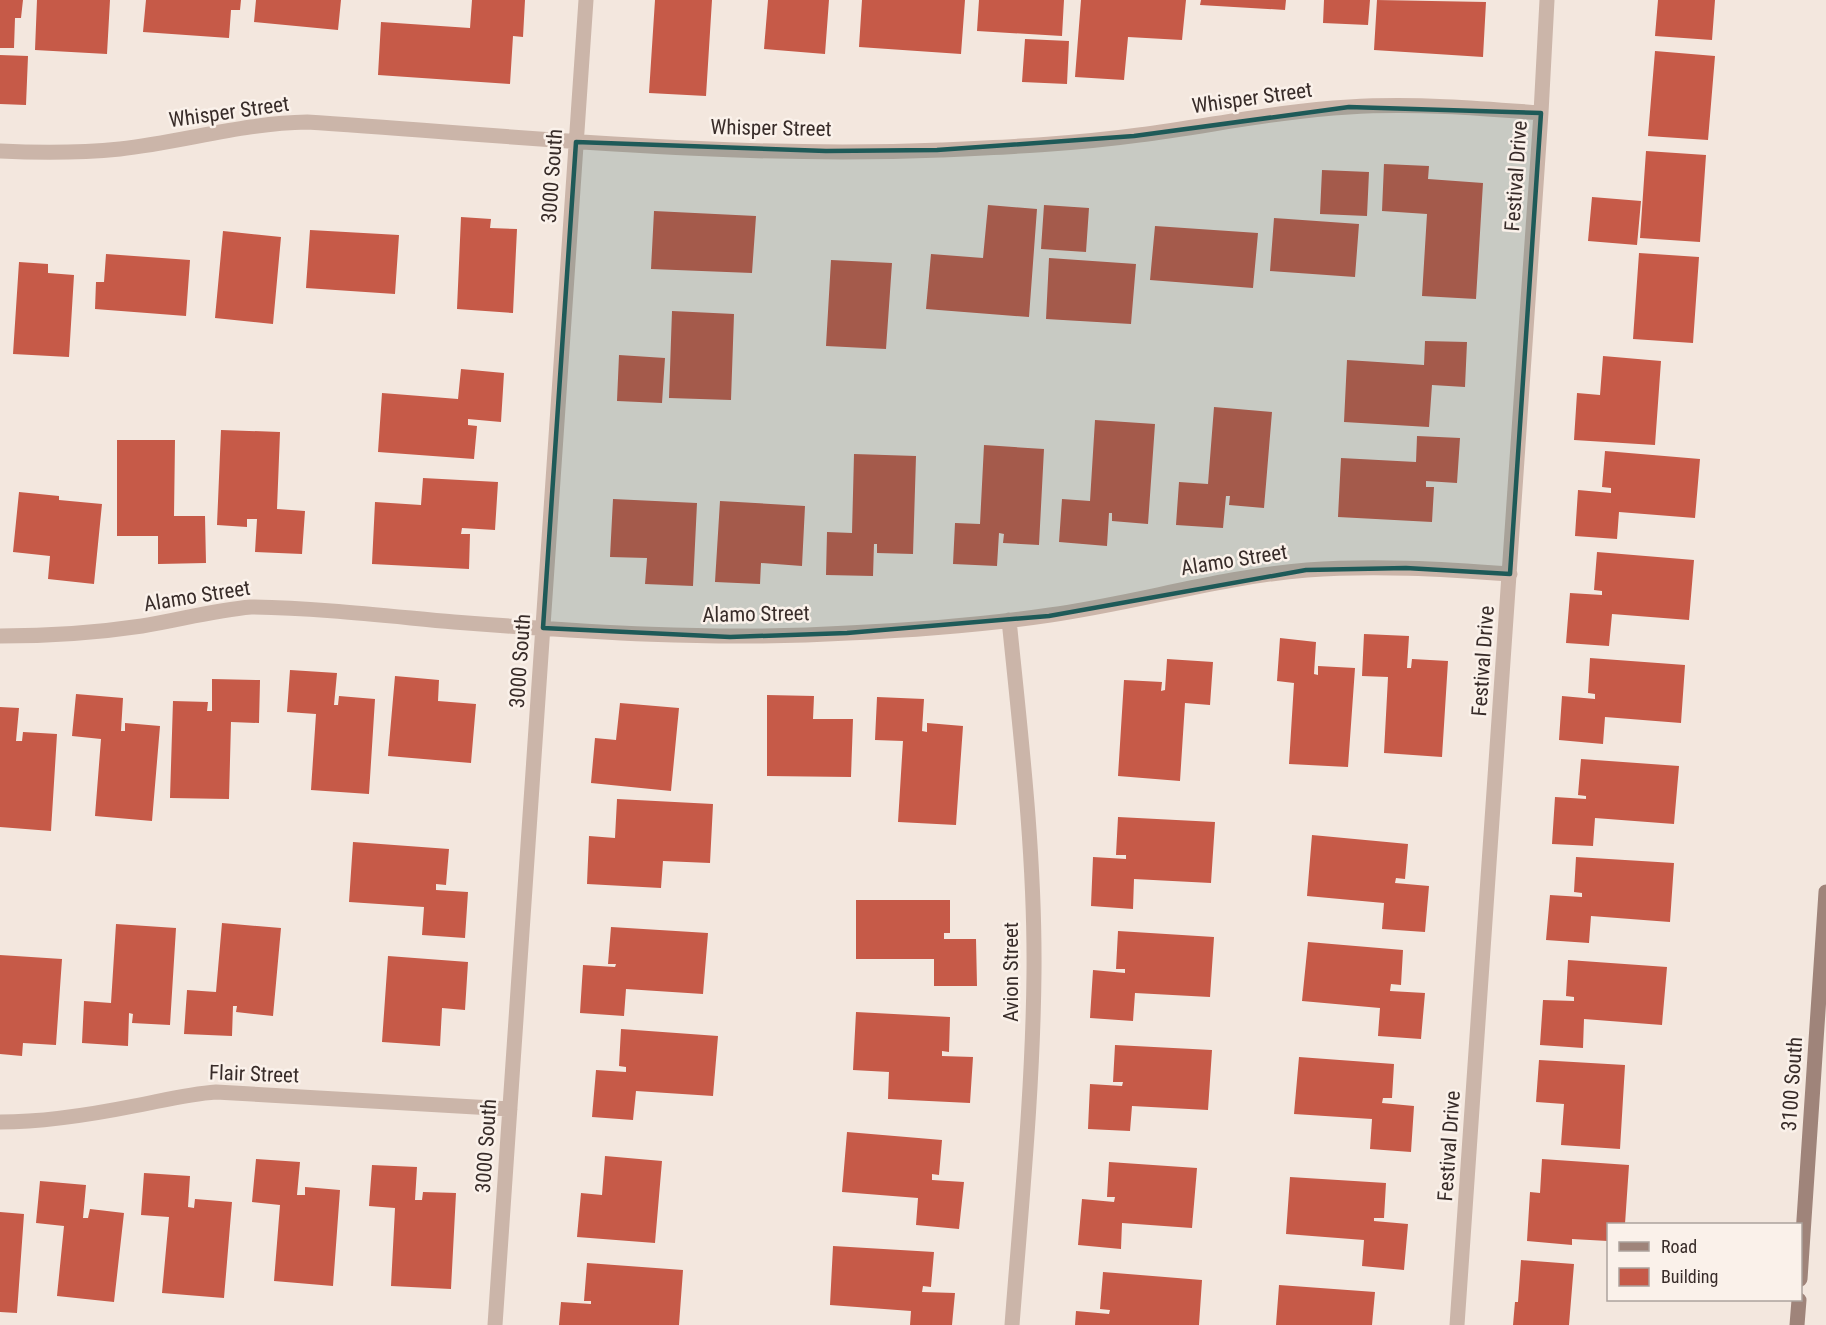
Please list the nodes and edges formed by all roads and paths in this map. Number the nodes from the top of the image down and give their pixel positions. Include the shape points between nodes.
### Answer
1 (586, 0) edge
2 (1547, 0) edge
3 (1541, 112) junction
4 (576, 142) junction
5 (0, 151) edge
6 (1510, 574) junction
7 (1009, 620) junction
8 (543, 628) junction
9 (0, 636) edge
10 (1826, 892) edge
11 (510, 1109) junction
12 (0, 1122) edge
13 (1802, 1249) edge
14 (1799, 1301) edge
15 (495, 1325) edge
16 (1012, 1325) edge
17 (1457, 1325) edge
18 (1797, 1325) edge

1 - 4 street, 3000 South
2 - 3 street, Festival Drive
3 - 4 street, Whisper Street via 1349,107 1134,136 937,150 826,151
3 - 6 street, Festival Drive
4 - 5 street, Whisper Street via 285,122 120,149
4 - 8 street, 3000 South
6 - 7 street, Alamo Street via 1406,568 1306,570
6 - 17 street, Festival Drive
7 - 8 street, Alamo Street via 790,636 668,636
7 - 16 street, Avion Street via 1029,832 1034,970
8 - 9 street, Alamo Street via 251,607 98,632
8 - 11 street, 3000 South
10 - 13 main road, 3100 South
11 - 12 street, Flair Street via 216,1092 51,1120
11 - 15 street, 3000 South
14 - 18 main road

